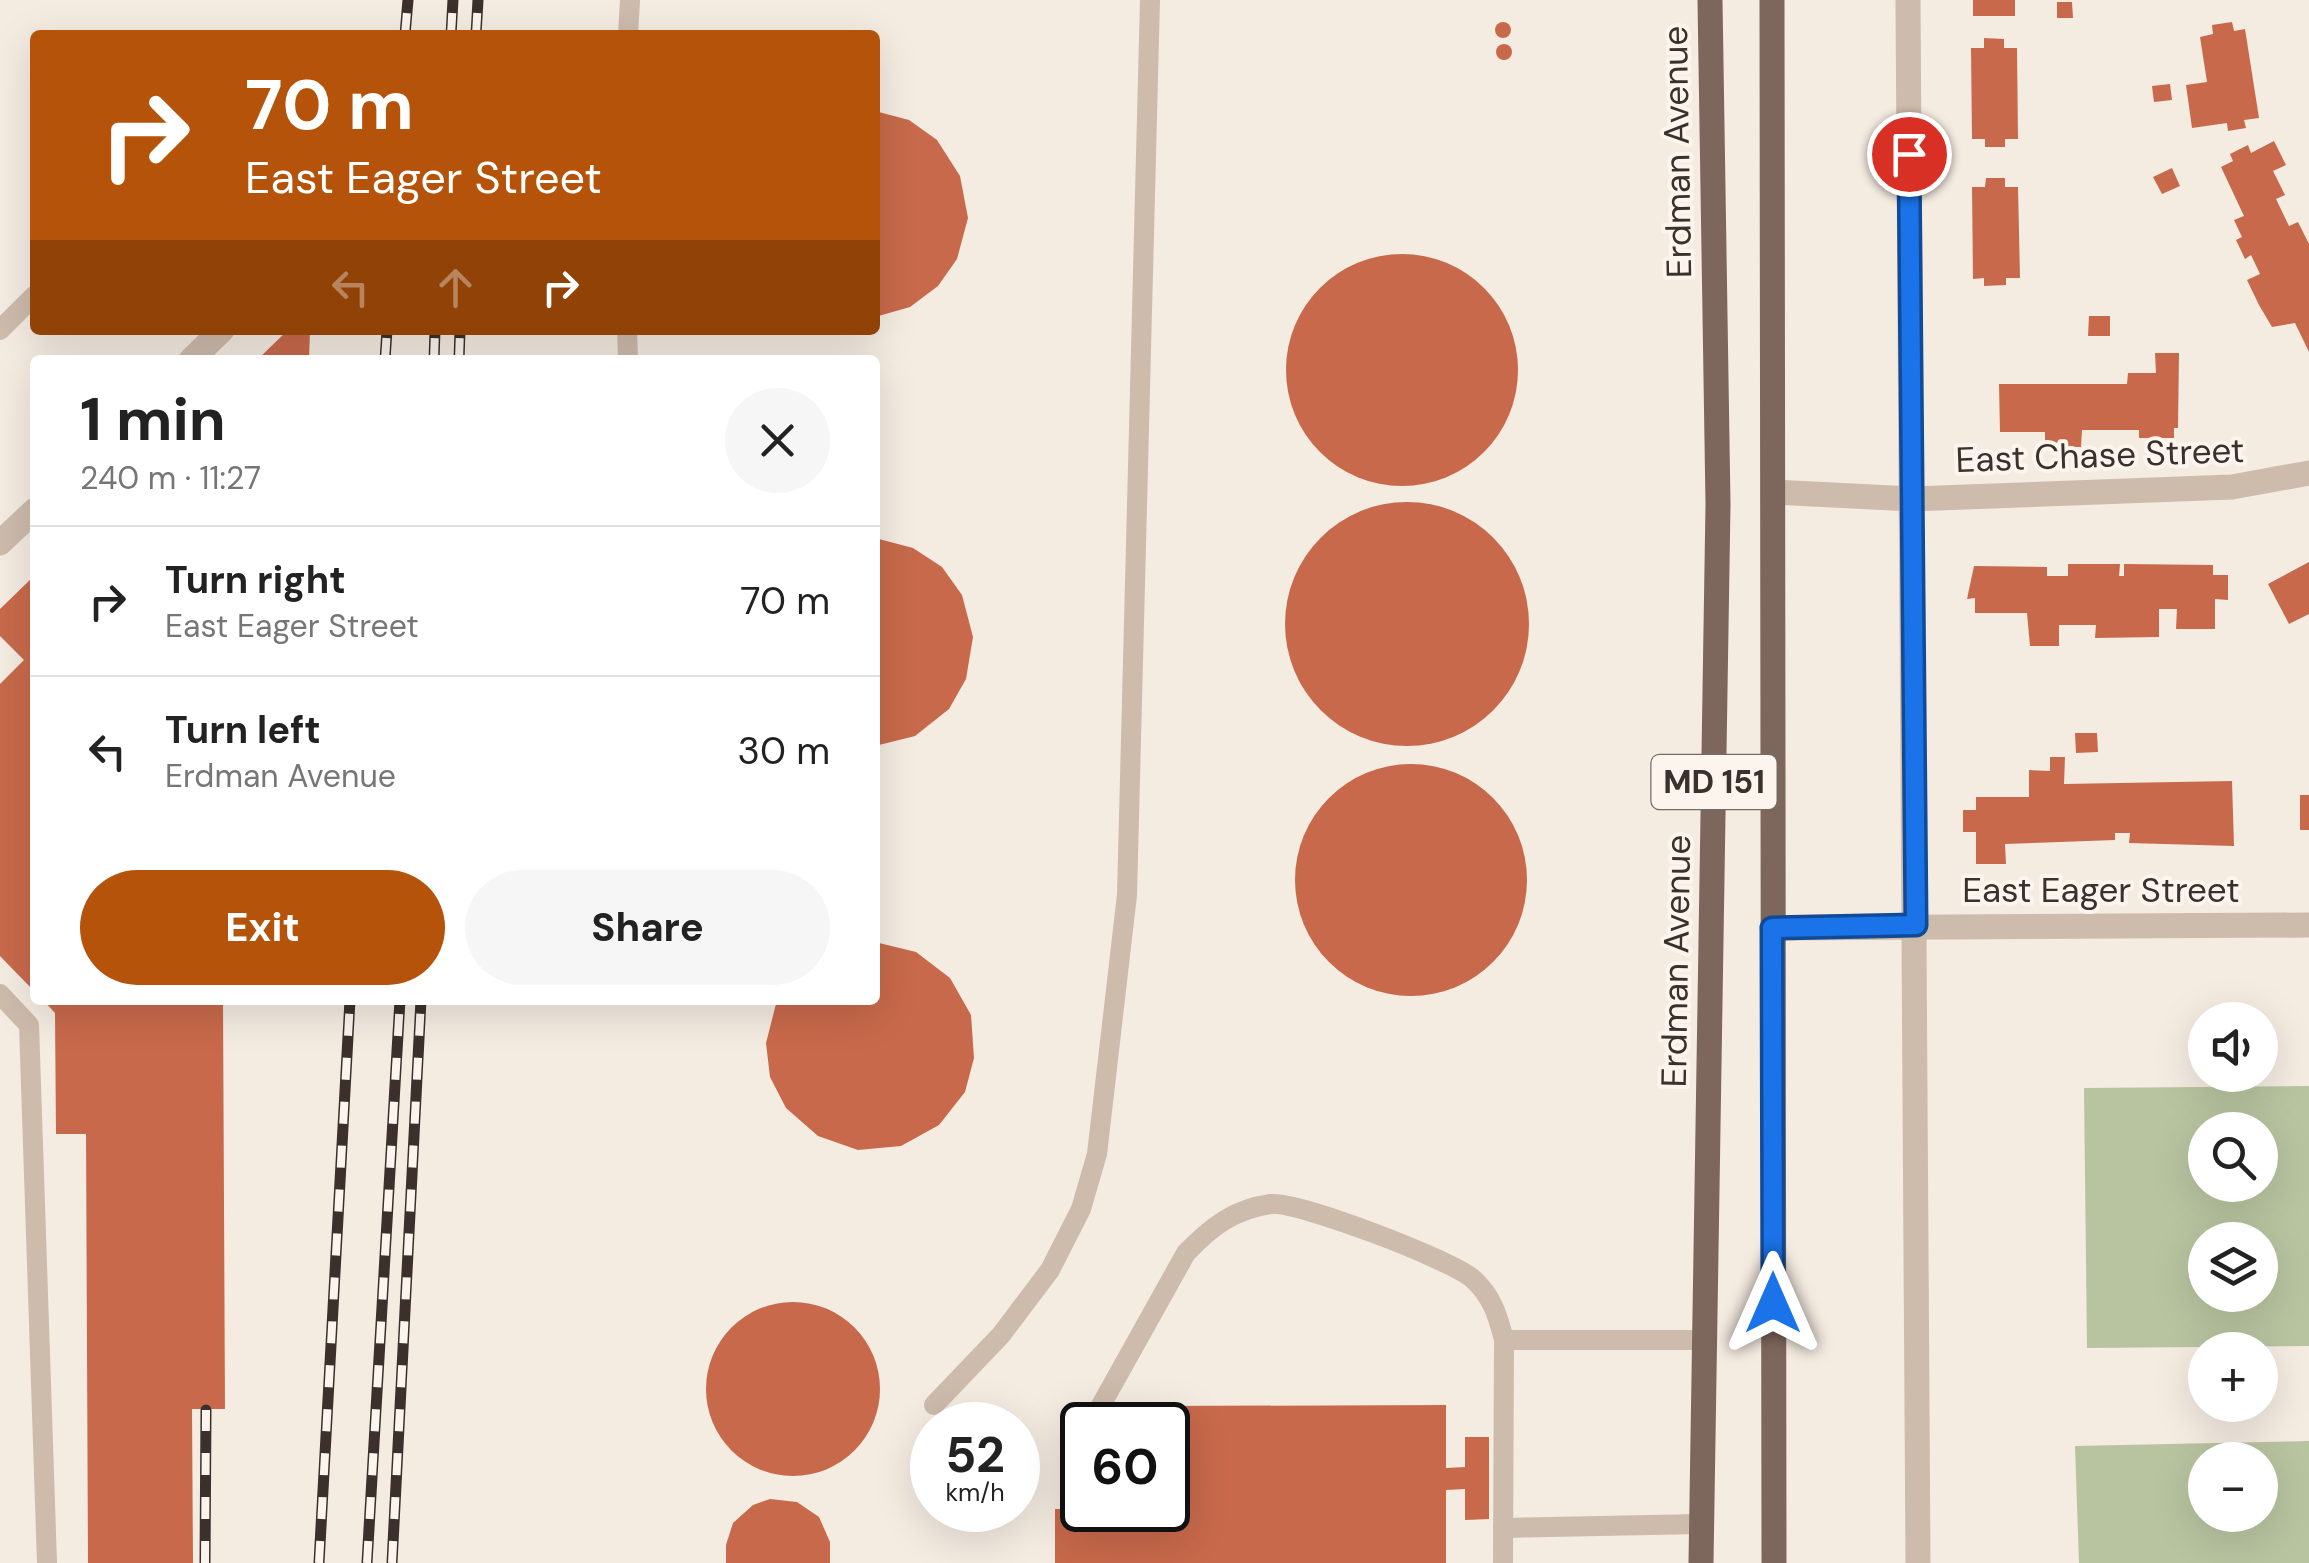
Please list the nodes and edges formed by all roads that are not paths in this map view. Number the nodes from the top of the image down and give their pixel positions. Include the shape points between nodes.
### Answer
1 (630, 0) edge
2 (1150, 0) edge
3 (1710, 0) edge
4 (1772, 0) edge
5 (1908, 0) edge
6 (628, 30) edge
7 (30, 300) edge
8 (0, 330) edge
9 (217, 335) edge
10 (195, 355) edge
11 (2309, 474) edge
12 (1773, 492) junction
13 (1912, 498) junction
14 (30, 515) edge
15 (0, 543) edge
16 (1916, 925) junction
17 (2309, 925) edge
18 (1772, 928) junction
19 (0, 994) edge
20 (1504, 1340) junction
21 (1704, 1340) junction
22 (937, 1402) edge
23 (1103, 1402) edge
24 (1773, 1491) junction
25 (1701, 1524) junction
26 (1503, 1528) junction
27 (46, 1563) edge
28 (1503, 1563) edge
29 (1700, 1563) edge
30 (1774, 1563) edge
31 (1782, 1563) edge
32 (1918, 1563) edge

1 - 6 lane
2 - 22 lane via 1127,895 1097,1154 1050,1270 1001,1335
3 - 21 main road, Erdman Avenue / MD 151 via 1718,504
4 - 12 main road, MD 151
5 - 13 street
7 - 8 lane
9 - 10 street
11 - 13 street, East Chase Street via 2232,487
12 - 13 street, East Chase Street
12 - 18 main road, MD 151
13 - 16 street
14 - 15 street
16 - 17 street, East Eager Street
16 - 18 street, East Eager Street
16 - 32 street
18 - 24 main road, MD 151
19 - 27 lane via 29,1026
20 - 21 lane
20 - 23 lane via 1497,1310 1463,1271 1305,1208 1275,1204 1224,1218 1186,1253
20 - 26 lane
21 - 25 main road, Erdman Avenue / MD 151
24 - 30 main road, MD 151
24 - 31 main road
25 - 26 lane
25 - 29 main road, Erdman Avenue / MD 151
26 - 28 lane

